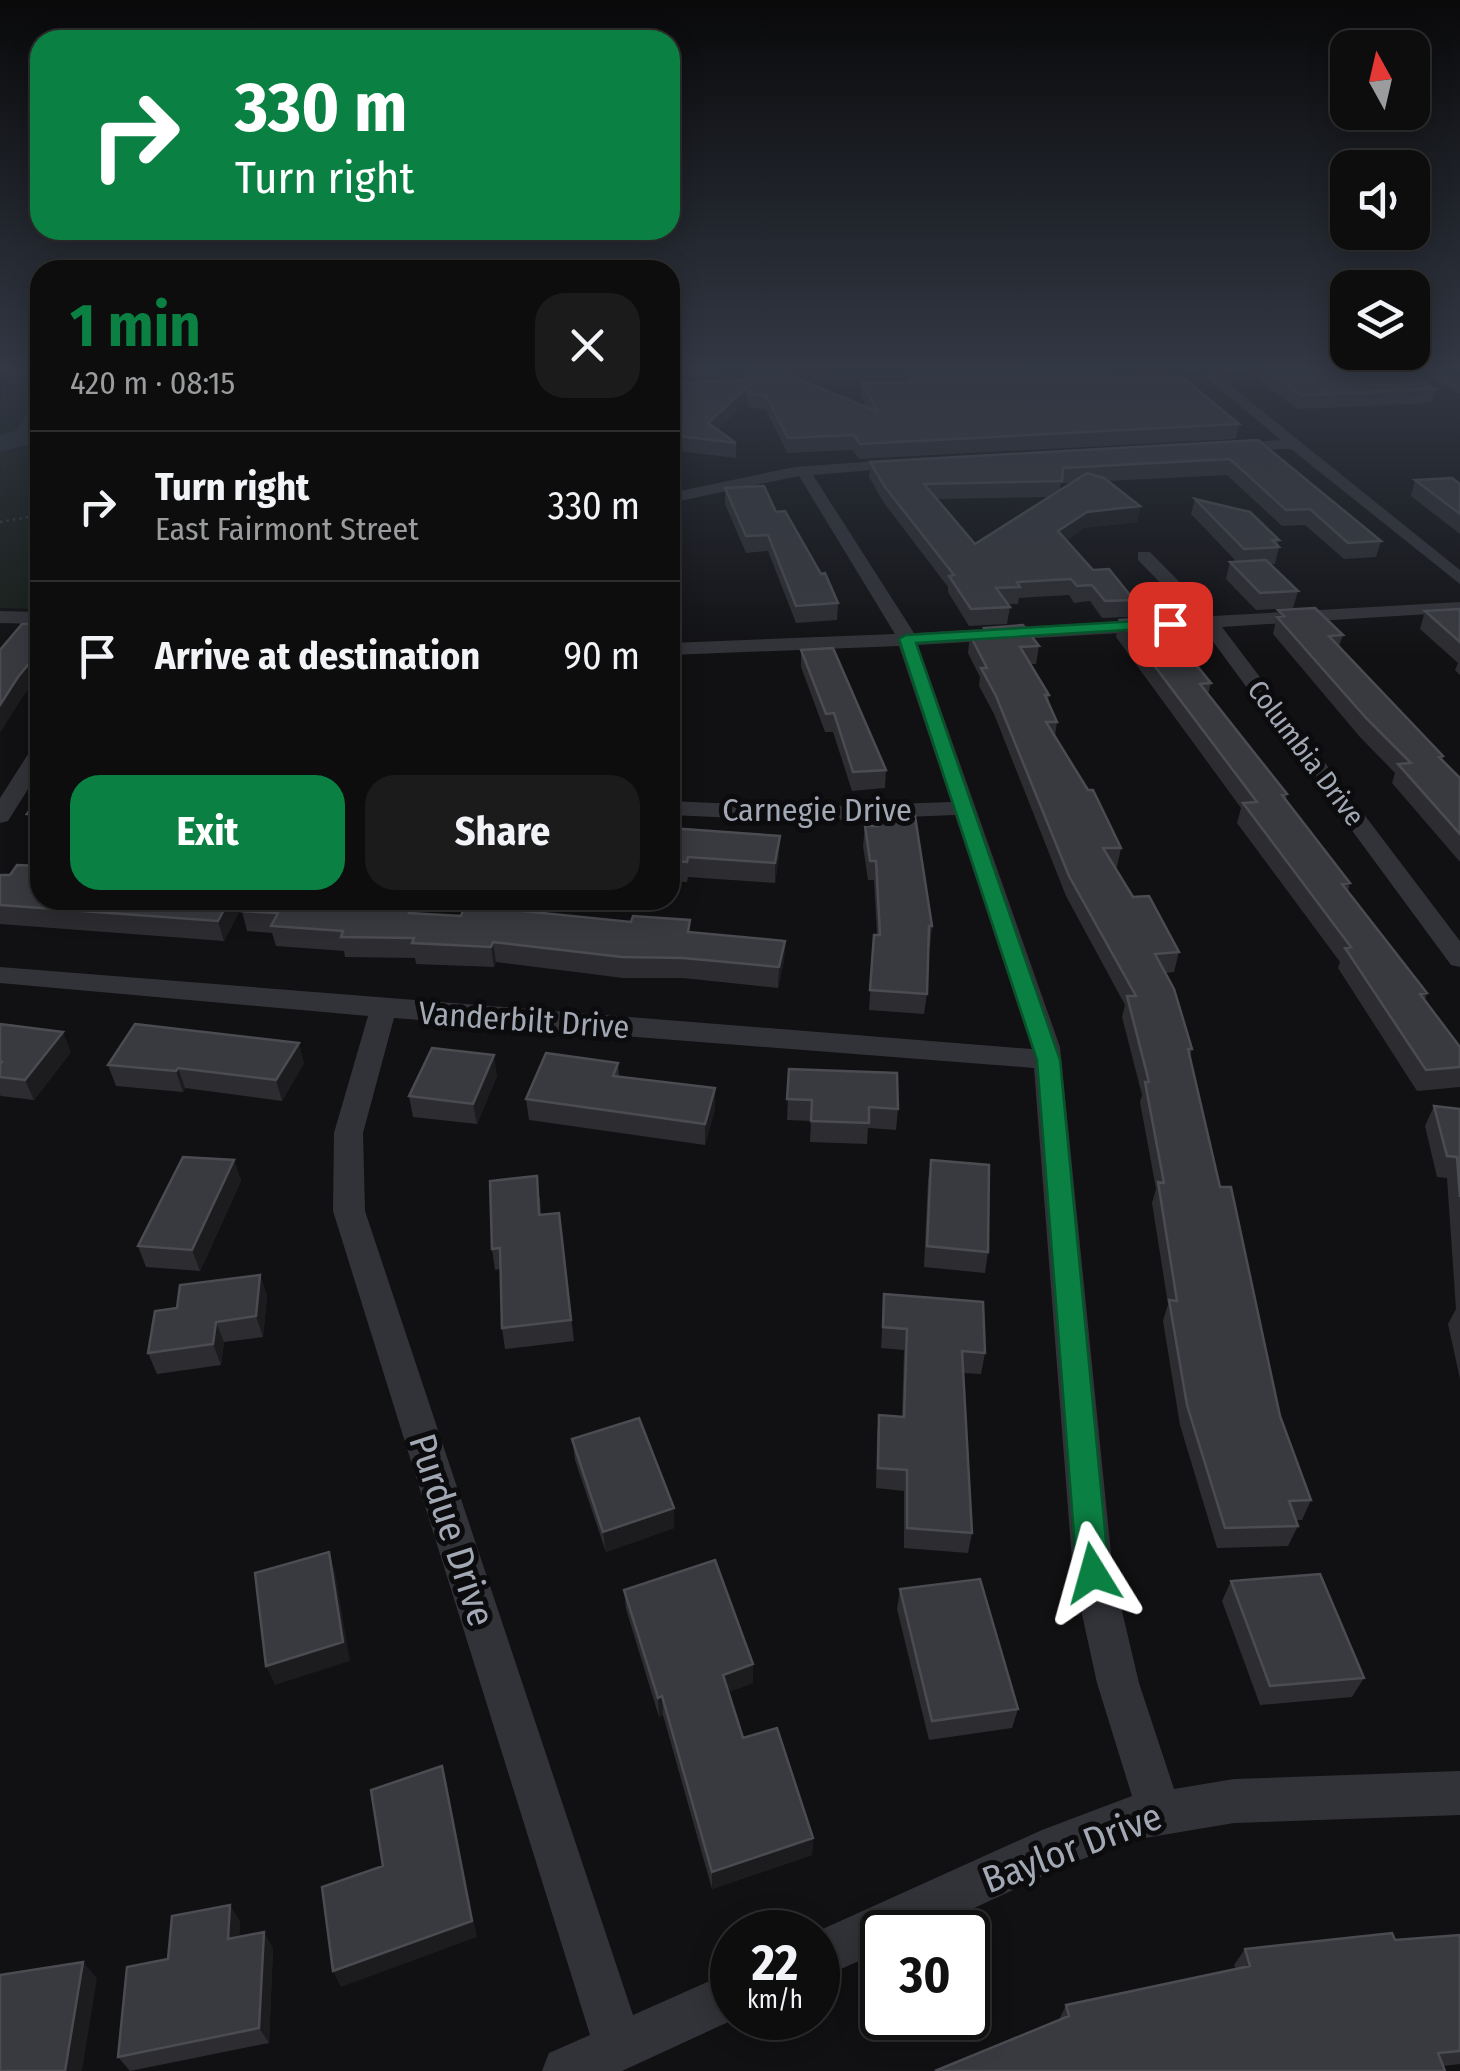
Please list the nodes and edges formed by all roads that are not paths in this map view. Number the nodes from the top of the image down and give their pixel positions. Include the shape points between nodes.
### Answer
1 (885, 466) edge
2 (1321, 466) edge
3 (803, 471) junction
4 (680, 496) edge
5 (1144, 556) dead end
6 (1460, 579) edge
7 (1460, 607) edge
8 (0, 617) edge
9 (30, 618) edge
10 (1208, 622) junction
11 (906, 639) junction
12 (680, 649) edge
13 (30, 771) edge
14 (680, 808) edge
15 (964, 808) junction
16 (0, 816) edge
17 (1460, 959) edge
18 (0, 975) edge
19 (384, 1009) junction
20 (1048, 1060) junction
21 (1460, 1792) edge
22 (1159, 1812) junction
23 (840, 1946) edge
24 (710, 2005) edge
25 (619, 2047) junction
26 (567, 2071) edge

1 - 3 street
2 - 6 street
3 - 4 street
3 - 11 street
5 - 10 street, Columbia Drive
7 - 10 street
8 - 9 street
10 - 11 street
10 - 17 street, Columbia Drive
11 - 12 street
11 - 15 street
13 - 16 street
14 - 15 street, Carnegie Drive via 805,814
15 - 20 street
18 - 19 street, Vanderbilt Drive
19 - 20 street, Vanderbilt Drive
19 - 25 street, Purdue Drive via 345,1137 349,1211
20 - 22 street via 1093,1573 1118,1683
21 - 22 street, Baylor Drive via 1234,1801
22 - 23 street, Baylor Drive via 1058,1846
24 - 25 street
25 - 26 street

